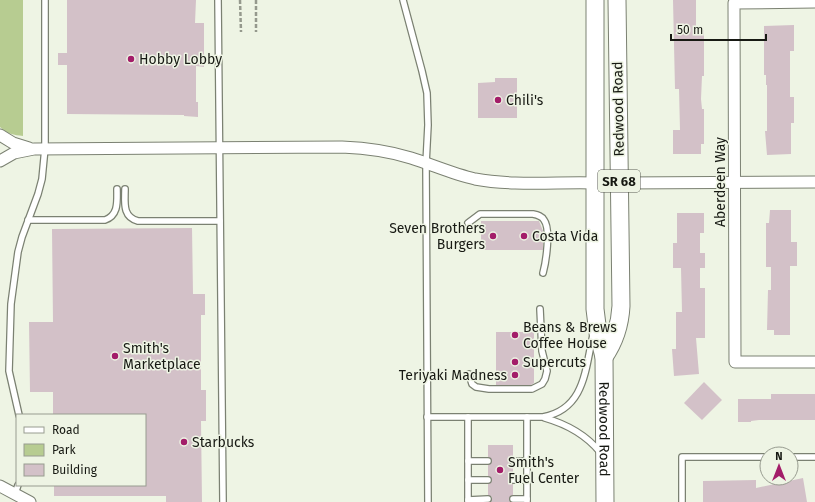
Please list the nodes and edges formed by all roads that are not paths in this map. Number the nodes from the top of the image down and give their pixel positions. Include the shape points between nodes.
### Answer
1 (45, 0) edge
2 (218, 0) edge
3 (403, 0) edge
4 (594, 0) edge
5 (617, 0) edge
6 (815, 2) edge
7 (0, 137) edge
8 (40, 148) junction
9 (220, 148) junction
10 (0, 160) edge
11 (426, 164) junction
12 (735, 182) junction
13 (815, 182) edge
14 (594, 183) junction
15 (619, 183) junction
16 (116, 189) dead end
17 (125, 189) dead end
18 (28, 220) junction
19 (220, 221) junction
20 (468, 223) dead end
21 (543, 273) dead end
22 (540, 309) dead end
23 (596, 321) junction
24 (604, 357) junction
25 (815, 362) edge
26 (469, 374) dead end
27 (19, 414) edge
28 (427, 417) junction
29 (468, 417) junction
30 (526, 417) junction
31 (543, 417) junction
32 (759, 457) edge
33 (799, 457) edge
34 (815, 457) edge
35 (604, 458) junction
36 (468, 461) junction
37 (488, 461) dead end
38 (513, 461) dead end
39 (526, 461) junction
40 (468, 480) junction
41 (488, 480) dead end
42 (513, 480) dead end
43 (526, 480) junction
44 (0, 486) edge
45 (16, 490) edge
46 (488, 499) dead end
47 (513, 499) dead end
48 (468, 501) edge
49 (527, 501) edge
50 (30, 502) edge
51 (223, 502) edge
52 (428, 502) edge
53 (605, 502) edge
54 (682, 502) edge

1 - 8 lane
2 - 9 lane
3 - 11 lane via 426,94
4 - 14 main road, Redwood Road / SR 68
5 - 15 main road, Redwood Road / SR 68
6 - 12 street, Aberdeen Way via 734,3
7 - 8 street via 19,146
7 - 10 street
8 - 9 street
8 - 10 street via 14,153
8 - 18 lane via 42,179
9 - 11 street via 362,148 396,154
9 - 19 lane
11 - 14 street via 459,175 492,181
11 - 28 lane
12 - 13 street
12 - 15 street
12 - 25 street, Aberdeen Way via 735,362
14 - 23 main road, Redwood Road / SR 68
15 - 24 main road, Redwood Road / SR 68 via 621,319 614,340
16 - 18 lane via 116,210 109,219
17 - 19 lane via 125,210 134,220
18 - 27 lane via 15,267 9,326 9,371
19 - 51 lane
20 - 21 lane via 480,214 540,216 547,228 547,259
22 - 26 lane via 542,351 547,371 542,384 532,389 482,388 472,384
23 - 24 main road, Redwood Road / SR 68
23 - 31 lane via 578,394 558,413
24 - 35 main road, Redwood Road / SR 68
28 - 29 lane
28 - 52 lane
29 - 30 lane
29 - 36 lane
30 - 31 lane
30 - 39 lane
31 - 35 lane via 577,432
32 - 54 lane via 682,457
33 - 34 lane
35 - 53 main road, Redwood Road / SR 68
36 - 37 lane
36 - 40 lane
38 - 39 lane
39 - 43 lane
40 - 41 lane
40 - 48 lane
42 - 43 lane
43 - 49 lane
44 - 45 street
45 - 50 street
46 - 48 lane
47 - 49 lane

